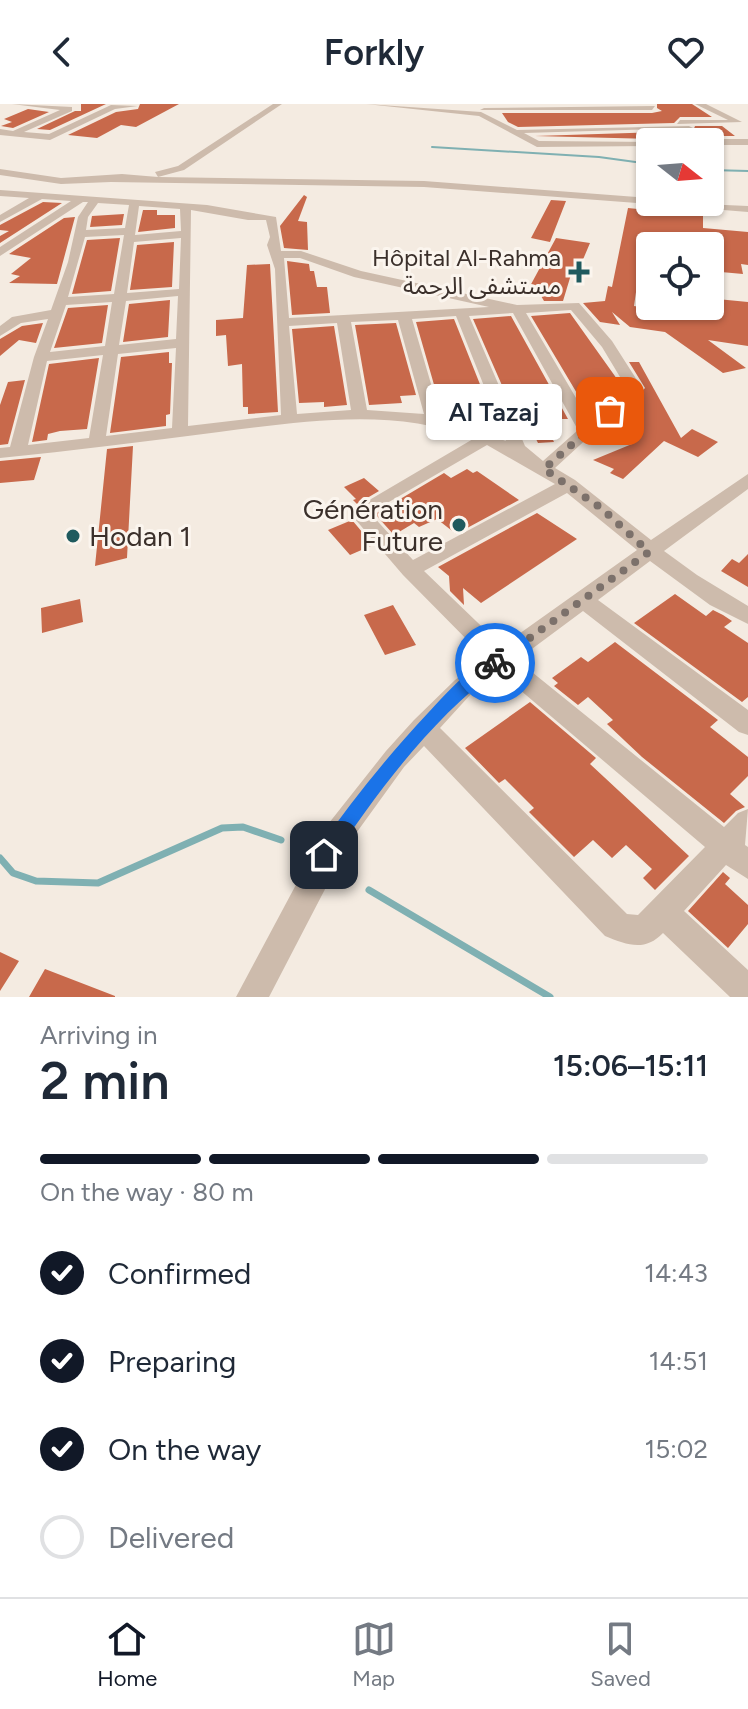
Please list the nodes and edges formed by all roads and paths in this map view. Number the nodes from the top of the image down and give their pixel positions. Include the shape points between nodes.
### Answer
1 (16, 104) edge
2 (278, 104) edge
3 (370, 104) edge
4 (524, 104) edge
5 (588, 104) edge
6 (640, 104) edge
7 (699, 104) edge
8 (31, 105) edge
9 (134, 106) edge
10 (484, 109) edge
11 (734, 111) dead end
12 (721, 112) junction
13 (10, 114) dead end
14 (491, 119) junction
15 (738, 122) junction
16 (684, 125) junction
17 (748, 127) edge
18 (688, 128) edge
19 (510, 131) junction
20 (0, 132) edge
21 (14, 133) junction
22 (0, 140) edge
23 (724, 142) edge
24 (748, 142) edge
25 (636, 143) edge
26 (0, 172) edge
27 (29, 179) junction
28 (108, 179) junction
29 (0, 193) edge
30 (40, 196) junction
31 (273, 199) junction
32 (86, 200) junction
33 (636, 200) edge
34 (134, 204) junction
35 (185, 206) junction
36 (724, 207) edge
37 (748, 209) edge
38 (0, 219) edge
39 (79, 234) junction
40 (187, 234) junction
41 (130, 235) junction
42 (0, 252) edge
43 (277, 254) junction
44 (185, 292) junction
45 (119, 297) junction
46 (58, 308) junction
47 (517, 309) junction
48 (461, 312) junction
49 (404, 316) junction
50 (343, 318) junction
51 (282, 322) junction
52 (0, 332) edge
53 (184, 343) junction
54 (111, 350) junction
55 (41, 357) junction
56 (360, 415) junction
57 (289, 418) junction
58 (434, 421) junction
59 (180, 431) junction
60 (587, 431) junction
61 (487, 438) junction
62 (97, 442) junction
63 (9, 452) edge
64 (527, 458) junction
65 (544, 469) junction
66 (748, 480) edge
67 (569, 484) junction
68 (649, 552) junction
69 (410, 570) junction
70 (582, 599) junction
71 (748, 616) edge
72 (500, 659) junction
73 (748, 724) edge
74 (423, 728) junction
75 (748, 822) edge
76 (725, 844) junction
77 (748, 865) edge
78 (662, 911) junction
79 (748, 992) edge
80 (252, 997) edge

1 - 8 street
2 - 28 street via 175,171
3 - 10 street
4 - 5 street
6 - 10 street via 655,110
7 - 12 street
8 - 13 street
8 - 21 street via 69,109
9 - 21 street via 114,107 50,137
10 - 14 street
11 - 12 street
12 - 15 street
14 - 16 street via 666,115
14 - 19 street
15 - 16 street
15 - 17 street
16 - 18 street
16 - 19 street
19 - 25 street via 547,145
20 - 21 street
21 - 22 street
23 - 24 street
26 - 27 street
27 - 28 street
27 - 32 street
28 - 31 street
28 - 32 street
29 - 30 street
30 - 32 street
30 - 38 street
31 - 33 street via 424,184
31 - 35 street
31 - 43 street
32 - 34 street
32 - 39 street
32 - 42 street
34 - 35 street
34 - 41 street
35 - 40 street
36 - 37 street
39 - 41 street
39 - 46 street
40 - 41 street
40 - 44 street
41 - 45 street
43 - 47 street via 301,255 358,274
43 - 51 street
44 - 45 street
44 - 53 street
45 - 46 street
45 - 54 street
46 - 52 street via 17,320
46 - 55 street
47 - 48 street
47 - 60 street
47 - 60 street via 574,306 620,360 633,391
48 - 49 street
48 - 64 street via 517,448
49 - 50 street
49 - 58 street
50 - 51 street
50 - 56 street
51 - 57 street
53 - 54 street
53 - 59 street
54 - 55 street
54 - 62 street
55 - 63 street
56 - 57 street
56 - 58 street
57 - 59 street
58 - 61 street
59 - 62 street
60 - 65 street
61 - 64 street
61 - 69 street via 358,512
62 - 63 street
64 - 65 street
65 - 67 street
66 - 68 street
67 - 68 street
67 - 69 street
68 - 70 street
68 - 71 street
69 - 72 street
70 - 72 street
70 - 73 street
72 - 74 street
72 - 76 street
74 - 78 street via 616,925 645,930
74 - 80 street via 324,855
75 - 76 street
76 - 77 street
76 - 78 street
78 - 79 street

